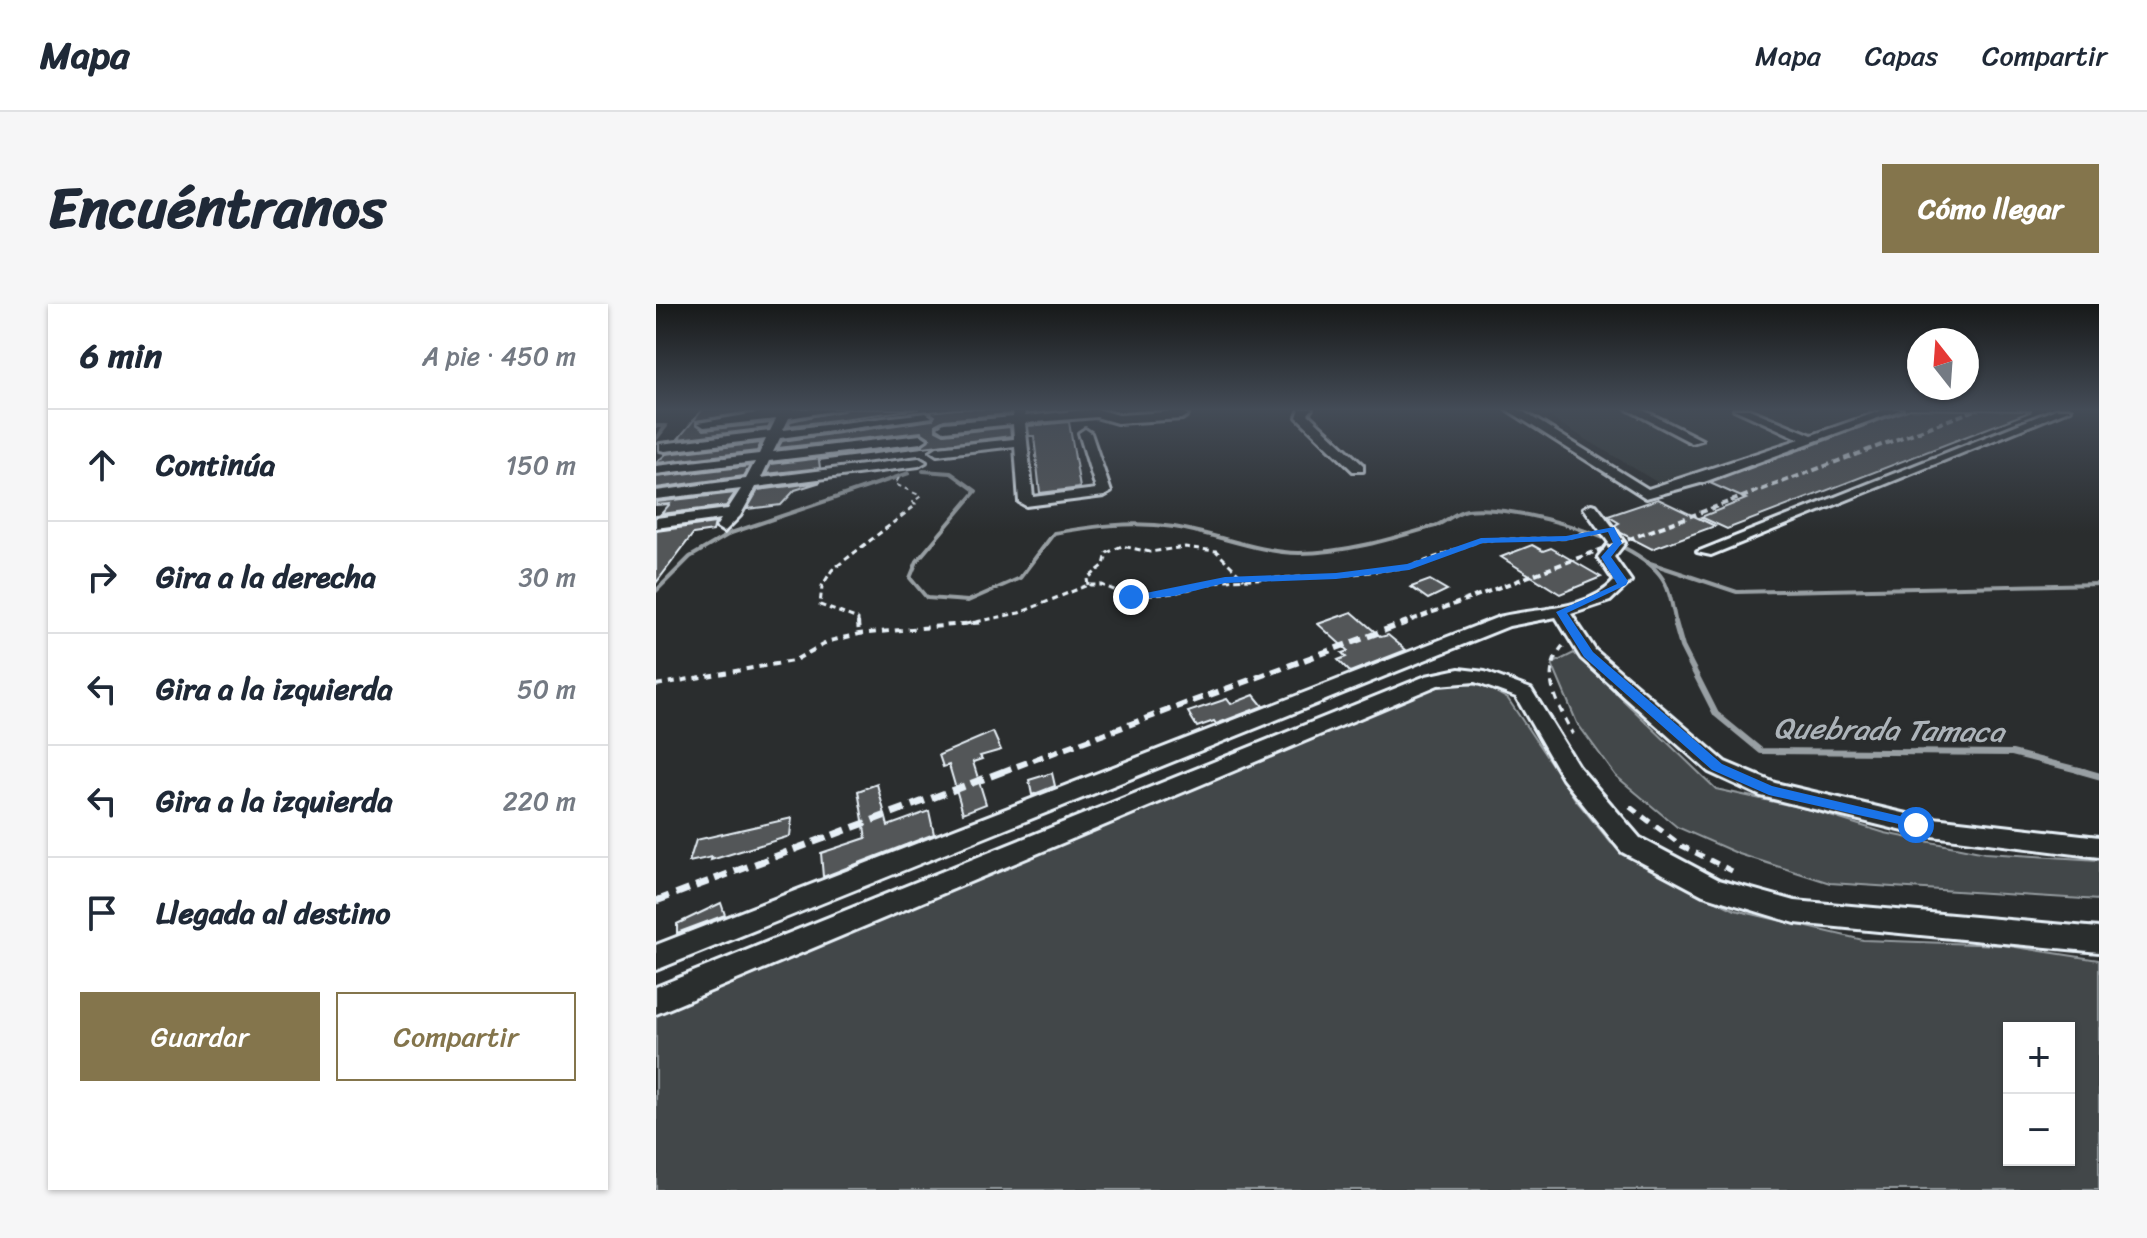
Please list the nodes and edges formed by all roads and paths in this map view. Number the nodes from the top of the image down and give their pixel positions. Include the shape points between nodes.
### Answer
1 (687, 450) edge
2 (768, 450) edge
3 (827, 450) edge
4 (920, 450) edge
5 (943, 450) edge
6 (1020, 450) edge
7 (1091, 450) edge
8 (1339, 450) edge
9 (1577, 450) edge
10 (1777, 450) edge
11 (1961, 450) edge
12 (937, 451) dead end
13 (764, 458) junction
14 (918, 468) junction
15 (1358, 468) dead end
16 (674, 469) junction
17 (656, 470) edge
18 (751, 484) junction
19 (656, 495) edge
20 (1591, 508) dead end
21 (735, 513) junction
22 (656, 523) edge
23 (724, 527) dead end
24 (1610, 529) junction
25 (1705, 552) dead end
26 (1244, 579) junction
27 (1088, 585) junction
28 (1561, 612) junction
29 (859, 634) junction
30 (1573, 635) junction
31 (656, 685) edge
32 (1575, 738) dead end
33 (1620, 797) dead end
34 (2099, 847) edge
35 (1746, 876) dead end
36 (2099, 940) edge
37 (656, 958) edge
38 (656, 1001) edge

1 - 16 street
2 - 13 street
3 - 13 street
4 - 14 street
5 - 12 street
6 - 7 street via 1026,502 1104,492
8 - 15 street
9 - 10 street via 1646,494
11 - 25 street
13 - 16 street
13 - 18 street
14 - 18 street
14 - 29 path via 895,484 918,493 916,505 832,570 822,586 820,605 858,619
16 - 17 street
16 - 19 street
18 - 19 street
18 - 21 street
20 - 24 street
21 - 22 street
21 - 23 street
24 - 26 path via 1566,538 1481,540 1409,567
24 - 28 street via 1617,543 1606,557 1621,585
26 - 27 path via 1131,597
26 - 27 path via 1216,551 1185,547 1150,552 1122,546 1107,553
27 - 29 path via 983,622
28 - 30 street
28 - 37 street via 1505,621
29 - 31 path via 830,641 793,661
30 - 32 path via 1550,658 1547,670
30 - 34 street via 1717,767 1769,790 1916,825
33 - 35 path via 1682,846
36 - 38 street via 1795,912 1712,888 1631,845 1571,773 1524,693 1497,681 1459,675 1433,680

